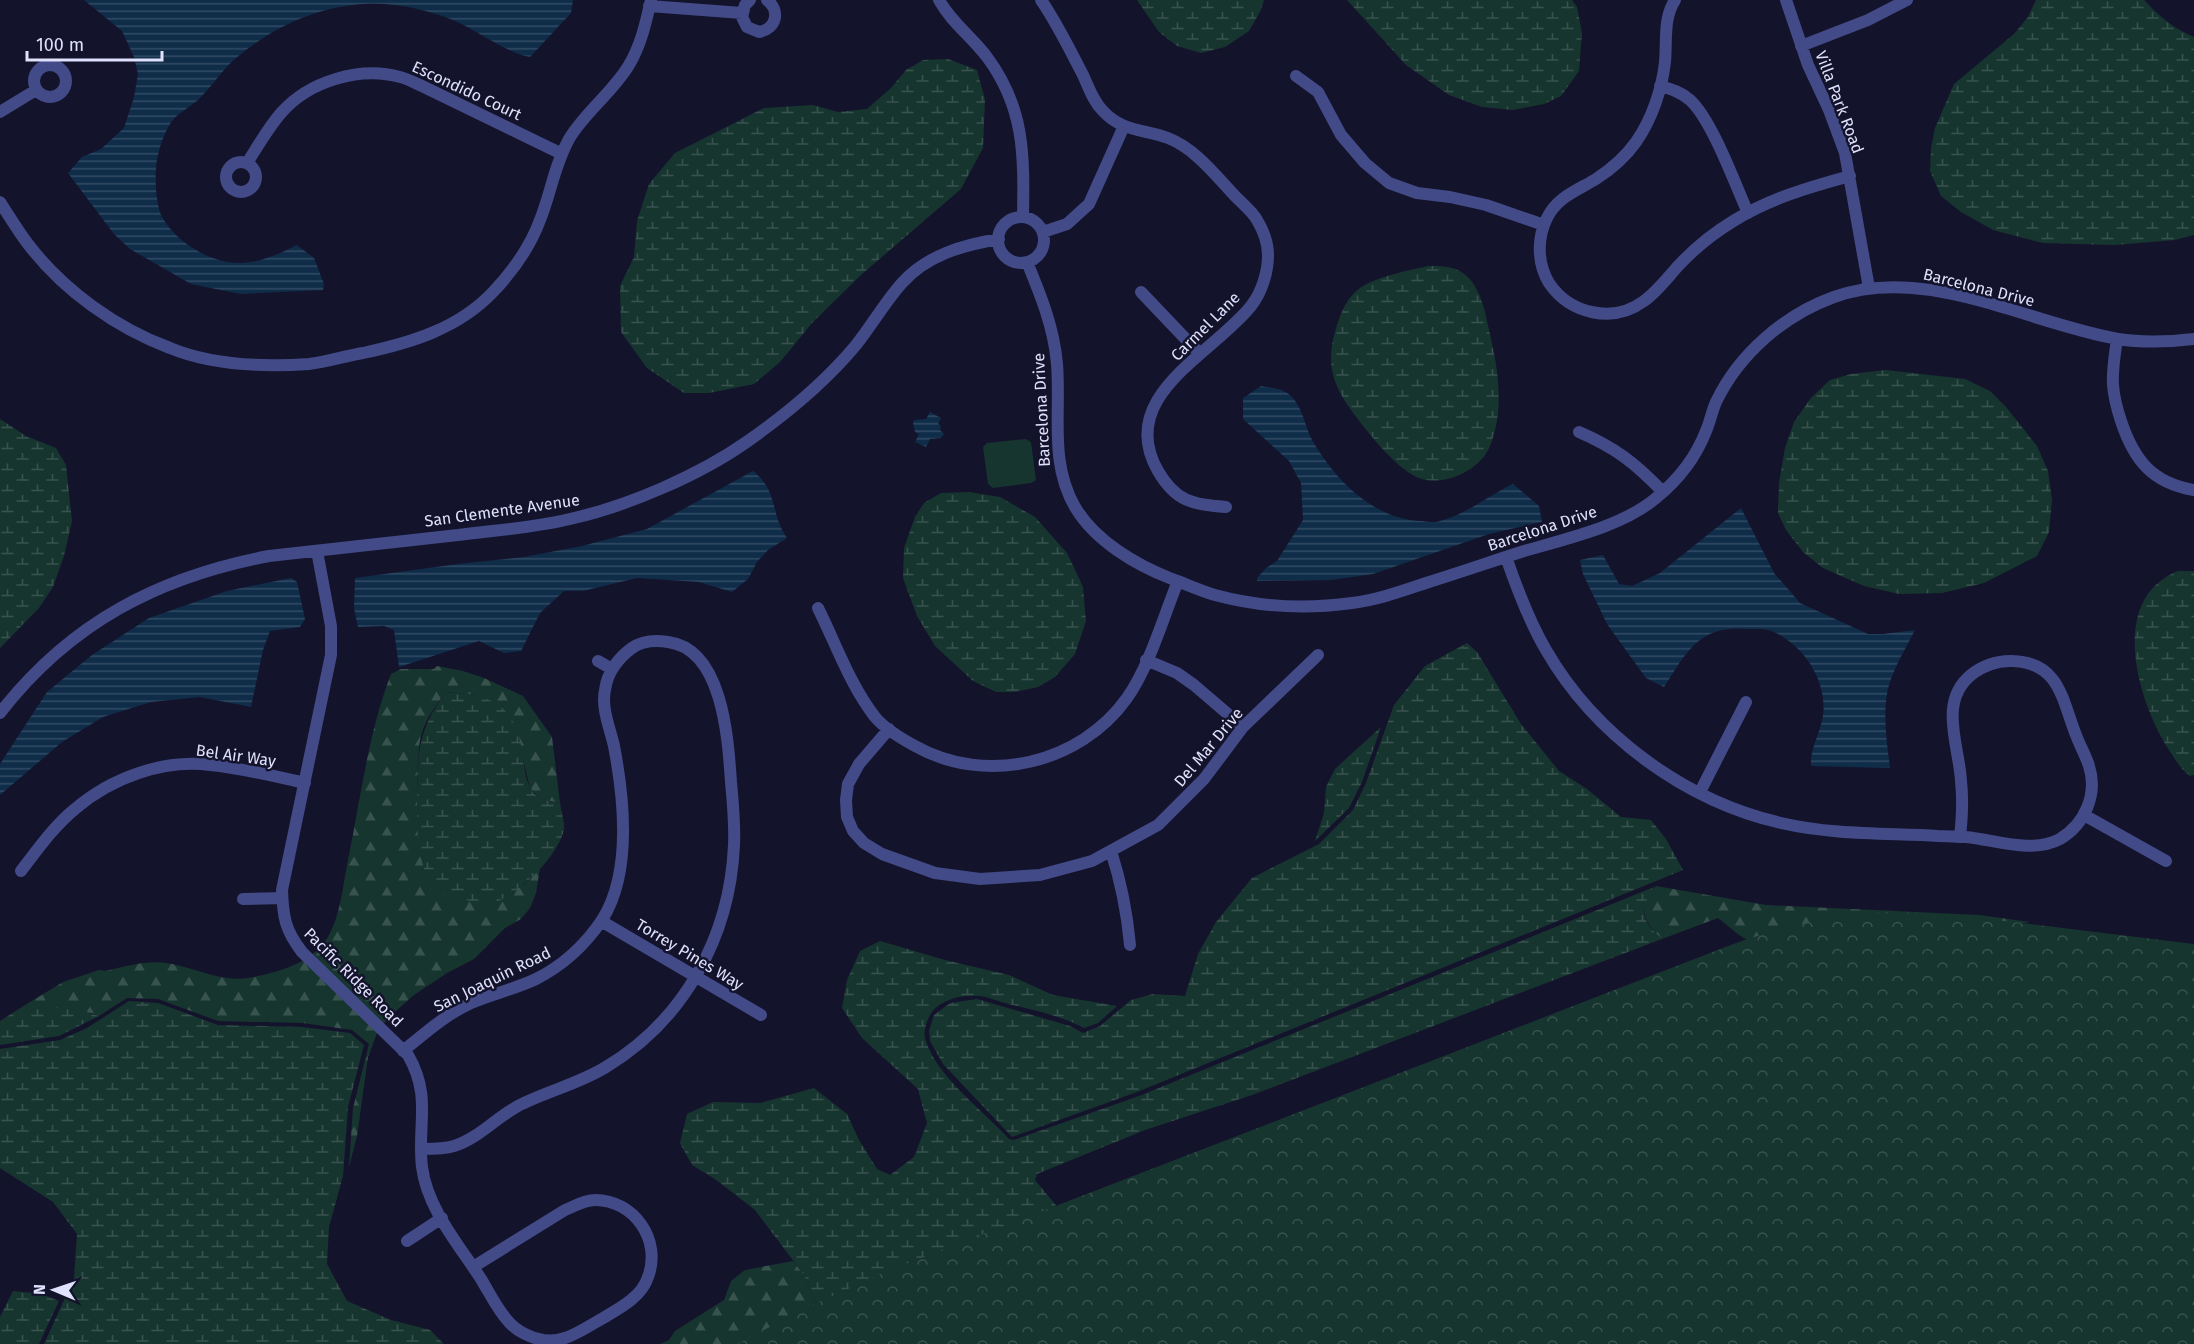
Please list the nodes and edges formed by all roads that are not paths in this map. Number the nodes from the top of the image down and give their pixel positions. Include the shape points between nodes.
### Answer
1 (750, 0) edge
2 (767, 0) edge
3 (939, 0) edge
4 (1041, 0) edge
5 (1675, 0) edge
6 (1785, 0) edge
7 (1907, 0) edge
8 (650, 3) edge
9 (742, 14) junction
10 (1801, 46) junction
11 (1296, 76) dead end
12 (1660, 86) junction
13 (36, 90) dead end
14 (0, 112) edge
15 (1124, 126) junction
16 (562, 154) junction
17 (247, 163) dead end
18 (1850, 176) junction
19 (0, 202) edge
20 (1748, 213) junction
21 (1023, 217) junction
22 (1544, 225) junction
23 (1043, 232) junction
24 (999, 239) junction
25 (1027, 262) junction
26 (1869, 288) junction
27 (1141, 292) dead end
28 (2117, 339) junction
29 (2194, 339) edge
30 (1200, 354) junction
31 (1579, 432) dead end
32 (2194, 490) edge
33 (1663, 492) junction
34 (1226, 507) dead end
35 (317, 551) junction
36 (1506, 557) junction
37 (1178, 581) junction
38 (818, 608) dead end
39 (1317, 655) dead end
40 (1146, 660) junction
41 (598, 661) dead end
42 (612, 669) junction
43 (1746, 702) dead end
44 (0, 713) edge
45 (1243, 727) junction
46 (889, 729) junction
47 (304, 783) junction
48 (1700, 792) junction
49 (2084, 815) junction
50 (1960, 837) junction
51 (1111, 851) junction
52 (2166, 861) dead end
53 (21, 871) dead end
54 (282, 898) junction
55 (243, 899) dead end
56 (601, 921) junction
57 (1130, 945) dead end
58 (696, 977) junction
59 (761, 1016) dead end
60 (403, 1050) junction
61 (422, 1149) junction
62 (442, 1218) junction
63 (407, 1241) dead end
64 (473, 1267) junction

1 - 9 street
2 - 9 street via 774,7 775,18 765,31 747,27
3 - 21 street via 986,56 1018,118 1023,148
4 - 15 street, Carmel Lane via 1092,96 1103,112
5 - 12 street via 1666,22
6 - 10 street, Villa Park Road
7 - 10 street
8 - 9 street
8 - 16 street via 629,66 572,134
10 - 18 street, Villa Park Road via 1829,110
11 - 22 street via 1318,92 1341,135 1389,183 1417,193 1486,205
12 - 20 street via 1677,91 1704,116
12 - 22 street via 1656,103 1635,143 1598,178 1555,206
13 - 14 street
15 - 23 street via 1089,204 1067,224
15 - 30 street, Carmel Lane via 1167,137 1202,160 1257,219 1263,235 1269,253 1264,284 1251,306
16 - 17 street, Escondido Court via 422,86 378,74 331,80 294,100
16 - 19 street via 534,235 491,294 432,334 311,364 257,365 217,360 171,349 134,332 72,290 28,245
18 - 20 street via 1804,189
18 - 26 street, Villa Park Road
20 - 22 street via 1707,240 1645,301 1605,314 1575,308 1550,284 1542,269 1540,252
21 - 23 street via 1033,220
21 - 24 street via 1008,221
23 - 25 street via 1042,248
24 - 25 street via 999,247 1009,259
24 - 35 street, San Clemente Avenue via 970,243 924,263 902,283 855,346 813,390 747,442 652,492 570,520
25 - 37 street, Barcelona Drive via 1052,328 1057,365 1057,443 1067,492 1084,522 1106,541 1134,560
26 - 28 street, Barcelona Drive via 1920,288
26 - 33 street, Barcelona Drive via 1800,312 1743,360 1716,403 1692,458
27 - 30 street
28 - 29 street, Barcelona Drive
28 - 32 street via 2114,395 2131,449 2158,478
30 - 34 street, Carmel Lane via 1162,391 1148,419 1149,446 1168,487 1182,499
31 - 33 street via 1622,454
33 - 36 street, Barcelona Drive via 1594,529
35 - 44 street, San Clemente Avenue via 230,564 191,575 131,601 78,634 47,660
35 - 47 street, Pacific Ridge Road via 328,608 331,655
36 - 37 street, Barcelona Drive via 1398,592 1323,606 1250,602 1215,595
36 - 48 street via 1542,643 1588,707 1643,757
37 - 40 street
38 - 46 street via 856,687 876,718
39 - 45 street, Del Mar Drive
40 - 45 street via 1194,684
40 - 46 street via 1128,697 1112,717 1092,734 1043,759 987,767 954,762 926,752
41 - 42 street
42 - 56 street, San Joaquin Road via 604,692 621,788 621,863 615,891
42 - 58 street via 639,644 672,642 690,649 704,662 713,679 726,732 734,845 727,902 708,956
43 - 48 street
45 - 51 street, Del Mar Drive via 1204,779 1158,825
46 - 51 street, Del Mar Drive via 858,764 848,784 846,800 847,817 854,831 882,854 935,873 980,879 1040,875 1092,861
47 - 53 street, Bel Air Way via 209,765 181,764 143,771 105,787 75,809
47 - 54 street, Pacific Ridge Road
48 - 50 street via 1744,811 1815,829
49 - 50 street via 2071,831 2048,844 2021,845
49 - 50 street via 2093,784 2090,767 2061,690 2044,669 2011,661 1997,662 1978,669 1955,694 1952,711 1961,782
49 - 52 street
51 - 57 street via 1127,909
54 - 55 street
54 - 60 street, Pacific Ridge Road via 290,937
56 - 58 street, Torrey Pines Way
56 - 60 street, San Joaquin Road via 564,962 536,979 471,1003 441,1019
58 - 59 street, Torrey Pines Way
58 - 61 street via 652,1032 608,1066 516,1106 468,1140 452,1147
60 - 61 street, Pacific Ridge Road via 413,1064 422,1090
61 - 62 street, Pacific Ridge Road via 425,1180
62 - 63 street
62 - 64 street, Pacific Ridge Road
64 - 64 street, Pacific Ridge Road via 565,1210 594,1200 632,1213 648,1237 651,1250 648,1278 630,1301 573,1336 555,1341 529,1336 508,1321

